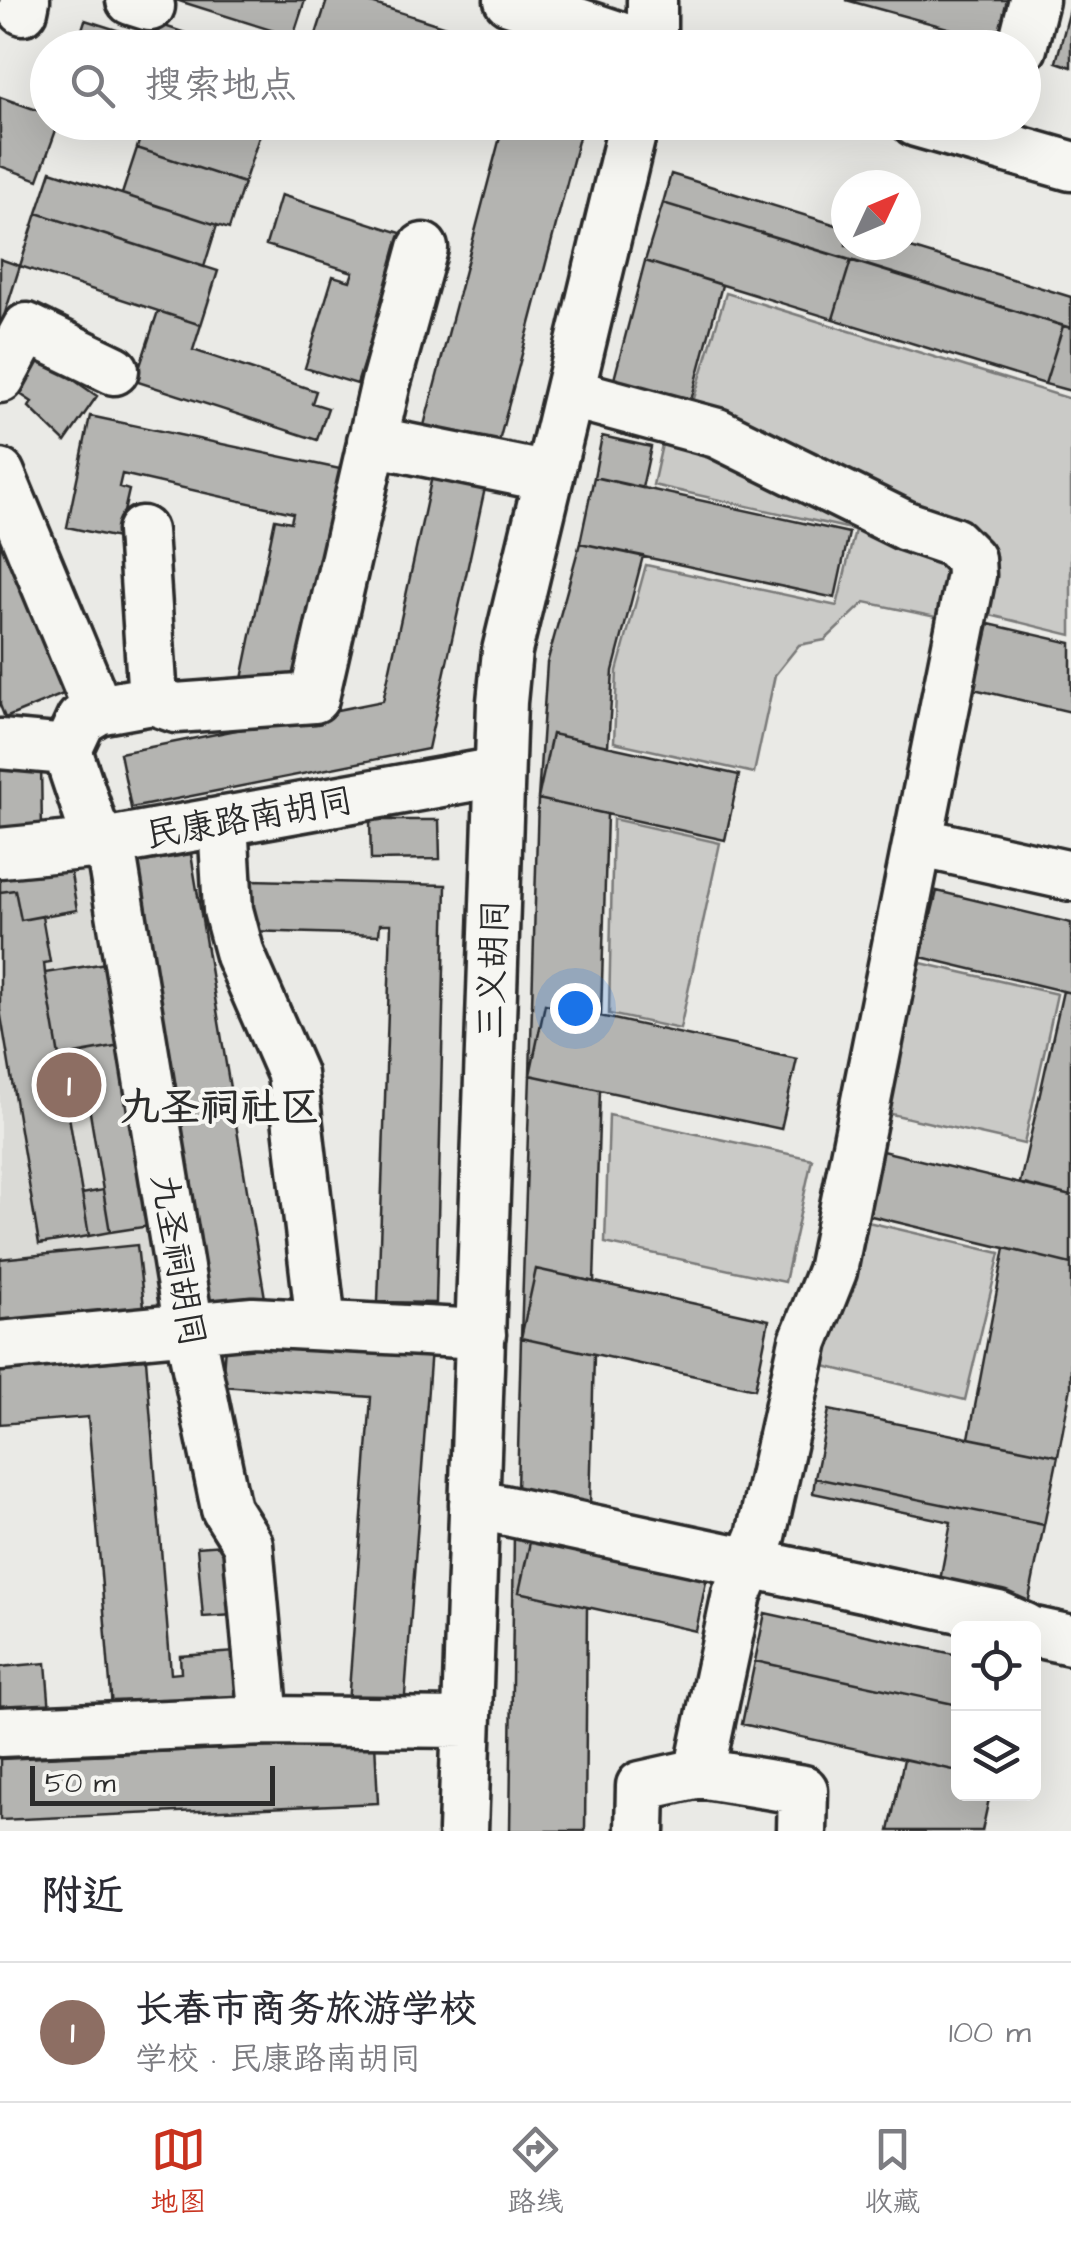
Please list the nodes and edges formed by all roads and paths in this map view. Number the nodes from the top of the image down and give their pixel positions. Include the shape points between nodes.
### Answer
1 (508, 0) edge
2 (652, 0) edge
3 (1034, 0) edge
4 (601, 30) edge
5 (653, 30) edge
6 (1026, 30) edge
7 (630, 140) edge
8 (1012, 140) edge
9 (1071, 166) edge
10 (423, 248) dead end
11 (114, 370) dead end
12 (0, 378) edge
13 (569, 392) junction
14 (372, 441) junction
15 (0, 474) edge
16 (549, 477) junction
17 (142, 531) dead end
18 (153, 700) junction
19 (98, 710) junction
20 (0, 744) edge
21 (67, 750) junction
22 (498, 772) junction
23 (223, 821) junction
24 (918, 842) junction
25 (102, 843) junction
26 (0, 853) edge
27 (1071, 876) edge
28 (321, 1324) junction
29 (189, 1329) junction
30 (480, 1334) junction
31 (0, 1346) edge
32 (474, 1504) junction
33 (750, 1563) junction
34 (1009, 1621) edge
35 (1041, 1634) edge
36 (1071, 1640) edge
37 (264, 1721) junction
38 (466, 1723) junction
39 (0, 1732) edge
40 (699, 1773) junction
41 (462, 1831) edge
42 (640, 1831) edge
43 (802, 1831) edge

1 - 4 street
2 - 5 street
3 - 6 street
7 - 13 street, 三义胡同
8 - 9 street
10 - 14 street
11 - 12 street via 26,328
13 - 16 street, 三义胡同
13 - 24 street via 717,434 964,548 971,574
14 - 16 street
14 - 18 street via 314,698 176,708
15 - 19 street
16 - 22 street, 三义胡同 via 508,651
17 - 18 street
18 - 19 street
19 - 21 street via 81,720
20 - 21 street
21 - 25 street, 九圣祠胡同
22 - 23 street, 民康路南胡同
22 - 30 street, 三义胡同
23 - 25 street, 民康路南胡同
23 - 28 street via 228,910 240,955 292,1074
24 - 27 street
24 - 33 street via 832,1270 804,1341
25 - 26 street, 民康路南胡同
25 - 29 street, 九圣祠胡同 via 113,864
28 - 29 street
28 - 30 street
29 - 31 street
29 - 37 street, 九圣祠胡同 via 226,1508 248,1544
30 - 32 street, 三义胡同
32 - 33 street
32 - 38 street, 三义胡同
33 - 34 street
33 - 40 street
35 - 36 street
37 - 38 street
37 - 39 street
38 - 41 street, 三义胡同
40 - 42 street via 641,1786
40 - 43 street via 804,1790

